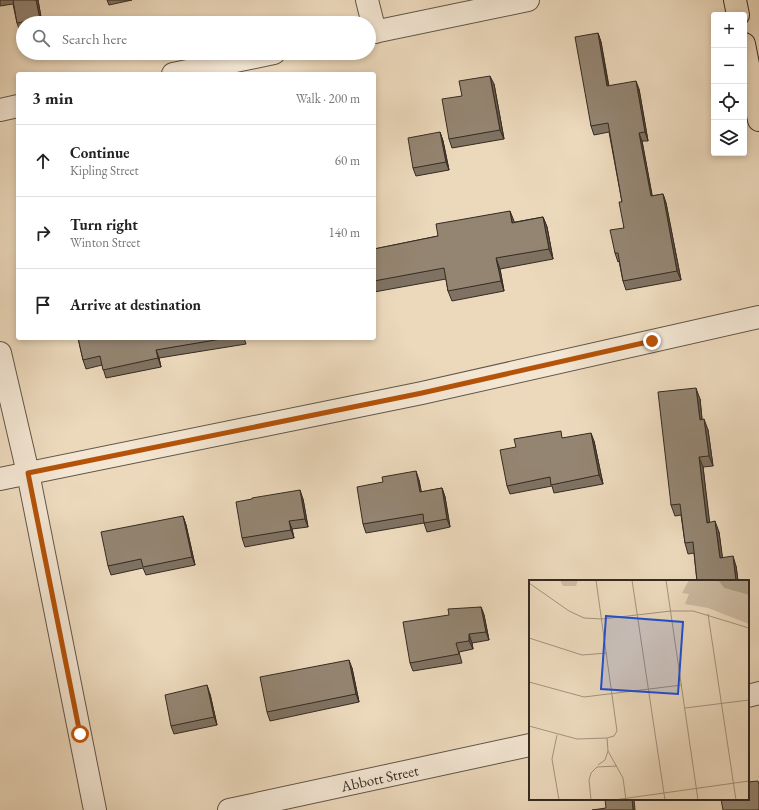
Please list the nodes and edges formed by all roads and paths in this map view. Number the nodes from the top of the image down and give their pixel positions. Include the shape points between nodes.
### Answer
1 (367, 0) edge
2 (528, 0) edge
3 (736, 0) edge
4 (738, 12) edge
5 (369, 16) edge
6 (376, 32) edge
7 (745, 48) edge
8 (240, 60) edge
9 (183, 72) edge
10 (16, 106) edge
11 (0, 110) edge
12 (759, 120) edge
13 (759, 317) edge
14 (0, 353) edge
15 (28, 473) junction
16 (0, 479) edge
17 (759, 693) edge
18 (749, 696) edge
19 (529, 745) edge
20 (95, 810) edge
21 (229, 810) edge

1 - 5 street
2 - 6 street
3 - 4 main road
7 - 12 main road
8 - 9 street
10 - 11 street
13 - 15 street via 422,393
14 - 15 street
15 - 16 street
15 - 20 street
17 - 18 street
19 - 21 street, Abbott Street

